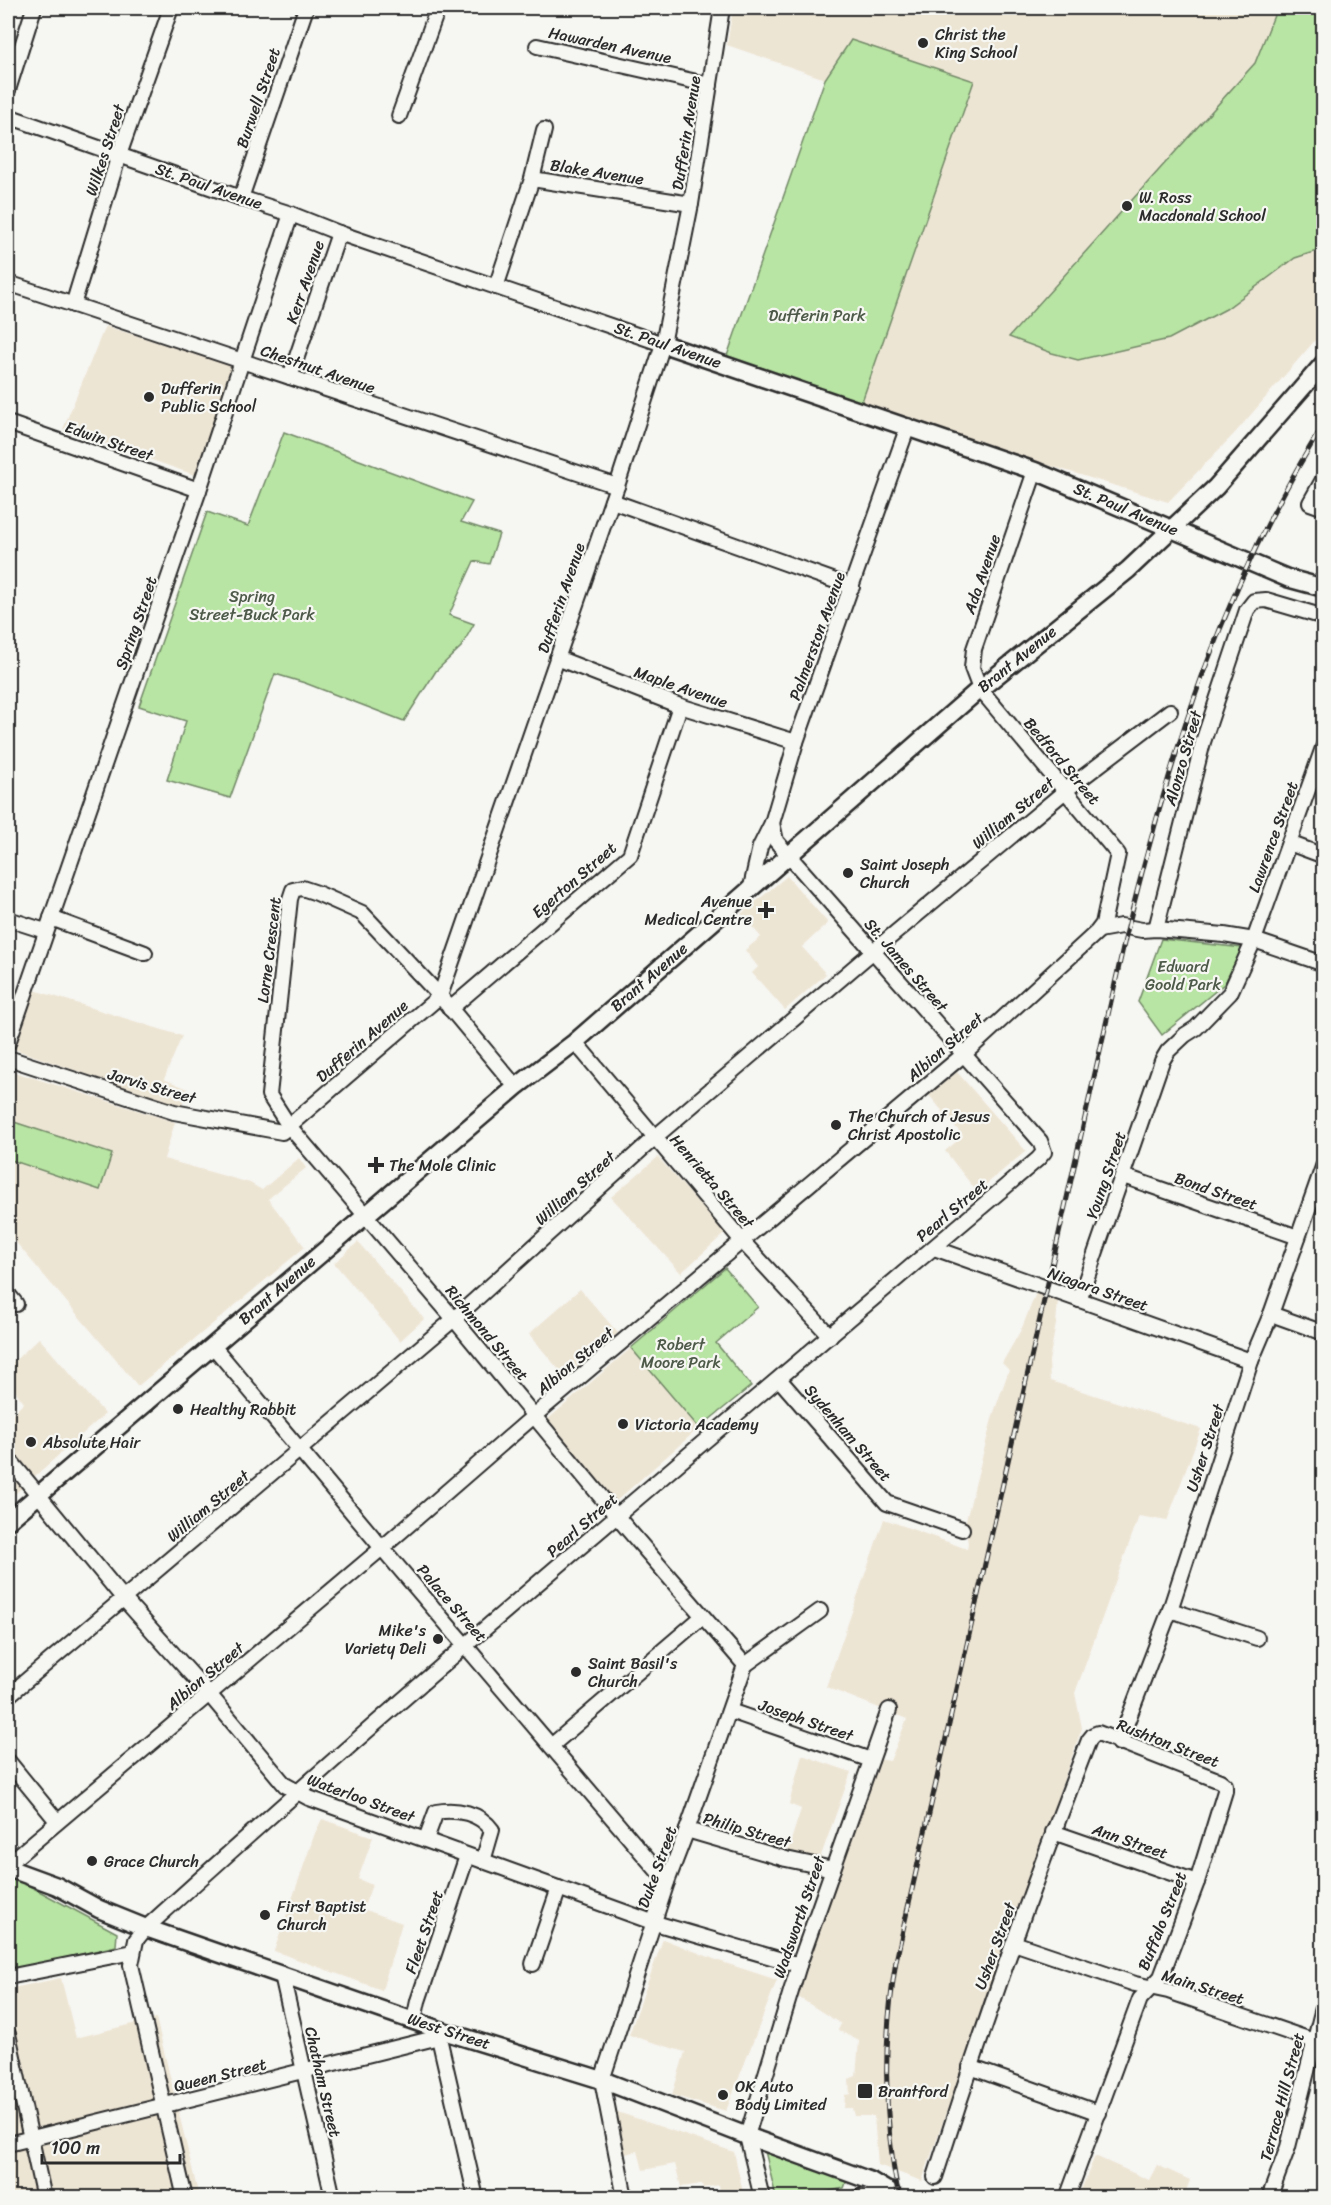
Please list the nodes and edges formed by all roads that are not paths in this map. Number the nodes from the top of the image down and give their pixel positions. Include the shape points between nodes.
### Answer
1 (34, 8) edge
2 (171, 8) edge
3 (306, 8) edge
4 (438, 8) edge
5 (722, 8) edge
6 (537, 46) dead end
7 (710, 84) junction
8 (8, 90) edge
9 (8, 116) edge
10 (399, 116) dead end
11 (544, 130) dead end
12 (119, 154) junction
13 (532, 179) junction
14 (241, 198) junction
15 (692, 204) junction
16 (291, 214) junction
17 (339, 233) junction
18 (8, 283) edge
19 (496, 286) junction
20 (73, 305) junction
21 (663, 344) junction
22 (242, 360) junction
23 (1323, 363) edge
24 (290, 376) junction
25 (8, 423) edge
26 (908, 426) junction
27 (1035, 471) junction
28 (1323, 478) edge
29 (617, 486) junction
30 (199, 490) junction
31 (612, 501) junction
32 (1323, 508) edge
33 (1173, 529) junction
34 (852, 587) junction
35 (1323, 588) edge
36 (1323, 617) edge
37 (557, 658) junction
38 (980, 689) junction
39 (680, 706) junction
40 (1170, 711) dead end
41 (796, 742) junction
42 (1323, 745) edge
43 (1068, 789) junction
44 (772, 823) junction
45 (1288, 843) junction
46 (1118, 854) joint
47 (788, 855) junction
48 (1323, 856) edge
49 (751, 886) junction
50 (1106, 910) junction
51 (51, 918) junction
52 (8, 920) edge
53 (1156, 929) junction
54 (1099, 930) junction
55 (45, 932) junction
56 (1254, 940) junction
57 (872, 952) junction
58 (145, 953) dead end
59 (1323, 964) edge
60 (440, 996) junction
61 (450, 1009) junction
62 (575, 1042) junction
63 (8, 1043) edge
64 (963, 1055) junction
65 (8, 1058) edge
66 (516, 1087) junction
67 (289, 1126) junction
68 (654, 1138) junction
69 (1044, 1152) joint
70 (1323, 1164) edge
71 (1123, 1176) junction
72 (364, 1215) junction
73 (1298, 1237) junction
74 (743, 1242) junction
75 (934, 1248) junction
76 (1079, 1300) junction
77 (1271, 1314) junction
78 (454, 1319) junction
79 (1323, 1333) edge
80 (830, 1336) junction
81 (213, 1346) junction
82 (1251, 1361) junction
83 (779, 1379) junction
84 (535, 1415) junction
85 (299, 1450) junction
86 (8, 1458) edge
87 (38, 1495) junction
88 (617, 1516) junction
89 (8, 1521) edge
90 (962, 1530) dead end
91 (382, 1548) junction
92 (124, 1599) junction
93 (1170, 1610) junction
94 (820, 1611) dead end
95 (702, 1617) junction
96 (1257, 1638) dead end
97 (467, 1645) junction
98 (745, 1665) junction
99 (209, 1694) junction
100 (8, 1696) edge
101 (889, 1710) dead end
102 (730, 1711) junction
103 (1098, 1733) joint
104 (1119, 1743) junction
105 (551, 1746) junction
106 (871, 1760) junction
107 (8, 1761) edge
108 (1225, 1785) joint
109 (297, 1792) junction
110 (57, 1821) junction
111 (687, 1830) junction
112 (1053, 1832) junction
113 (426, 1839) junction
114 (467, 1856) junction
115 (483, 1861) junction
116 (8, 1866) edge
117 (833, 1869) junction
118 (667, 1881) junction
119 (1197, 1882) junction
120 (559, 1888) junction
121 (655, 1923) junction
122 (146, 1928) junction
123 (1014, 1943) junction
124 (133, 1952) junction
125 (533, 1964) dead end
126 (799, 1965) junction
127 (282, 1975) junction
128 (8, 1977) edge
129 (1150, 1988) junction
130 (1323, 2004) edge
131 (414, 2020) junction
132 (438, 2033) junction
133 (8, 2034) edge
134 (1314, 2041) junction
135 (970, 2067) junction
136 (304, 2071) junction
137 (602, 2080) junction
138 (163, 2107) junction
139 (1099, 2113) junction
140 (747, 2136) junction
141 (30, 2138) junction
142 (8, 2144) edge
143 (934, 2176) dead end
144 (44, 2198) edge
145 (184, 2198) edge
146 (333, 2198) edge
147 (476, 2198) edge
148 (625, 2198) edge
149 (762, 2198) edge
150 (861, 2198) edge
151 (1067, 2198) edge
152 (1269, 2198) edge

1 - 8 street
2 - 12 street, Wilkes Street
3 - 14 street, Burwell Street
4 - 10 street
5 - 7 street, Dufferin Avenue
6 - 7 street, Hawarden Avenue
7 - 15 street, Dufferin Avenue
9 - 12 street, St. Paul Avenue
11 - 13 street, Blake Avenue
12 - 14 street, St. Paul Avenue
12 - 20 street, Wilkes Street
13 - 15 street, Blake Avenue
13 - 19 street, Blake Avenue
14 - 16 street, St. Paul Avenue
15 - 21 street, Dufferin Avenue
16 - 17 street, St. Paul Avenue
16 - 22 street, Spring Street
17 - 19 street, St. Paul Avenue
17 - 24 street, Kerr Avenue
18 - 20 street, Chestnut Avenue
19 - 21 street, St. Paul Avenue
20 - 22 street, Chestnut Avenue
21 - 26 main road, St. Paul Avenue
21 - 29 street, Dufferin Avenue
22 - 24 street, Chestnut Avenue
22 - 30 street, Spring Street
23 - 33 main road, Brant Avenue via 1216,487
24 - 29 street, Chestnut Avenue
25 - 30 street, Edwin Street
26 - 27 main road, St. Paul Avenue
26 - 34 street, Palmerston Avenue
27 - 33 main road, St. Paul Avenue
27 - 38 street, Ada Avenue via 974,649 972,668
28 - 32 street via 1310,503
29 - 31 street, Dufferin Avenue
30 - 51 street, Spring Street
31 - 34 street
31 - 37 street, Dufferin Avenue
33 - 35 main road, St. Paul Avenue via 1287,578
33 - 38 main road, Brant Avenue
34 - 41 street, Palmerston Avenue
36 - 53 street, Alonzo Street via 1266,600 1254,601 1247,610 1203,742
37 - 39 street, Maple Avenue
37 - 60 street, Dufferin Avenue
38 - 43 street, Bedford Street
38 - 47 main road, Brant Avenue
39 - 41 street, Maple Avenue
39 - 61 street, Egerton Street via 630,855
40 - 43 street, William Street
41 - 44 street, Palmerston Avenue
42 - 45 street, Lawrence Street
43 - 46 street, Bedford Street
43 - 57 street, William Street
44 - 47 street via 776,841
44 - 49 street, Palmerston Avenue via 760,847
45 - 48 street
45 - 56 street, Lawrence Street
46 - 50 street, Albion Street
47 - 49 main road, Brant Avenue
47 - 57 street, St. James Street
49 - 62 main road, Brant Avenue
50 - 53 street
50 - 54 street, Albion Street
51 - 55 street, Spring Street
51 - 58 street
52 - 55 street
53 - 54 street via 1121,926
53 - 56 street
54 - 64 street, Albion Street
55 - 63 street, Spring Street
56 - 59 street
56 - 71 street, Young Street via 1230,993 1162,1061
57 - 64 street, St. James Street
57 - 68 street, William Street
60 - 61 street, Lorne Crescent
60 - 67 street, Dufferin Avenue
60 - 67 street, Lorne Crescent via 362,913 317,892 293,890 269,1095
61 - 66 street, Lorne Crescent
62 - 66 main road, Brant Avenue
62 - 68 street, Henrietta Street
64 - 69 street, St. James Street via 1040,1141
64 - 74 street, Albion Street
65 - 67 street, Jarvis Street via 174,1112 282,1132
66 - 72 main road, Brant Avenue
67 - 72 street, Lorne Crescent
68 - 74 street, Henrietta Street
68 - 78 street, William Street
69 - 75 street, Pearl Street
70 - 73 street, Usher Street
71 - 73 street, Bond Street
71 - 76 street, Young Street
72 - 78 street, Richmond Street
72 - 81 main road, Brant Avenue
73 - 77 street, Usher Street
74 - 80 street, Henrietta Street
74 - 84 street, Albion Street
75 - 76 street, Niagara Street
75 - 80 street, Pearl Street
76 - 82 street, Niagara Street
77 - 79 street
77 - 82 street, Usher Street
78 - 84 street, Richmond Street
78 - 85 street, William Street
80 - 83 street, Pearl Street
81 - 85 street, Palace Street
81 - 87 main road, Brant Avenue
82 - 93 street, Usher Street
83 - 88 street, Pearl Street
83 - 90 street, Sydenham Street via 887,1503
84 - 88 street, Richmond Street
84 - 91 street, Albion Street
85 - 91 street, Palace Street
85 - 92 street, William Street
86 - 87 street, Waterloo Street
87 - 89 main road, Brant Avenue
87 - 92 street, Waterloo Street
88 - 95 street, Richmond Street
88 - 97 street, Pearl Street
91 - 97 street, Palace Street
91 - 99 street, Albion Street
92 - 99 street, Waterloo Street
92 - 100 street, William Street
93 - 96 street
93 - 104 street, Usher Street
94 - 98 street
95 - 98 street, Richmond Street
95 - 105 street
97 - 105 street, Palace Street
97 - 109 street, Pearl Street
98 - 102 street, Duke Street
99 - 109 street, Waterloo Street via 285,1785
99 - 110 street, Albion Street
101 - 106 street, Wadsworth Street
102 - 106 street, Joseph Street
102 - 111 street, Duke Street
103 - 104 street, Rushton Street
103 - 112 street, Usher Street via 1089,1740
104 - 108 street, Rushton Street
105 - 118 street, Palace Street
106 - 117 street, Wadsworth Street
107 - 110 street
108 - 119 street, Buffalo Street
109 - 113 street, Waterloo Street
109 - 122 street, Pearl Street
110 - 116 street, Albion Street
111 - 117 street, Philip Street
111 - 118 street, Duke Street
112 - 119 street, Ann Street
112 - 123 street, Usher Street
113 - 114 street, Waterloo Street
113 - 115 street via 436,1812 453,1809 485,1820 492,1830
114 - 115 street, Waterloo Street
114 - 131 street, Fleet Street
115 - 120 street, Waterloo Street
116 - 122 main road, West Street
117 - 126 street, Wadsworth Street
118 - 121 street, Duke Street
119 - 129 street, Buffalo Street via 1161,1977
120 - 121 street, Waterloo Street
120 - 125 street
121 - 126 street, Waterloo Street
121 - 137 street, Duke Street
122 - 124 street, Pearl Street via 136,1940
122 - 127 main road, West Street
123 - 129 street, Main Street
123 - 135 street, Usher Street
124 - 128 street
124 - 138 street via 131,1965
126 - 140 street, Wadsworth Street
127 - 131 main road, West Street
127 - 136 street, Chatham Street
129 - 134 street, Main Street
129 - 139 street, Buffalo Street via 1140,1999
130 - 134 street, Terrace Hill Street
131 - 132 main road, West Street
132 - 136 street, Queen Street
132 - 137 main road, West Street
132 - 147 street
133 - 141 street
134 - 152 street, Terrace Hill Street via 1288,2148
135 - 139 street
135 - 143 street, Usher Street
136 - 138 street, Queen Street
136 - 146 street, Chatham Street
137 - 140 main road, West Street
137 - 148 street
138 - 141 street, Queen Street
138 - 145 street
139 - 151 street, Buffalo Street
140 - 149 street
140 - 150 main road, West Street via 871,2181 890,2192
141 - 142 street, Queen Street
141 - 144 street

